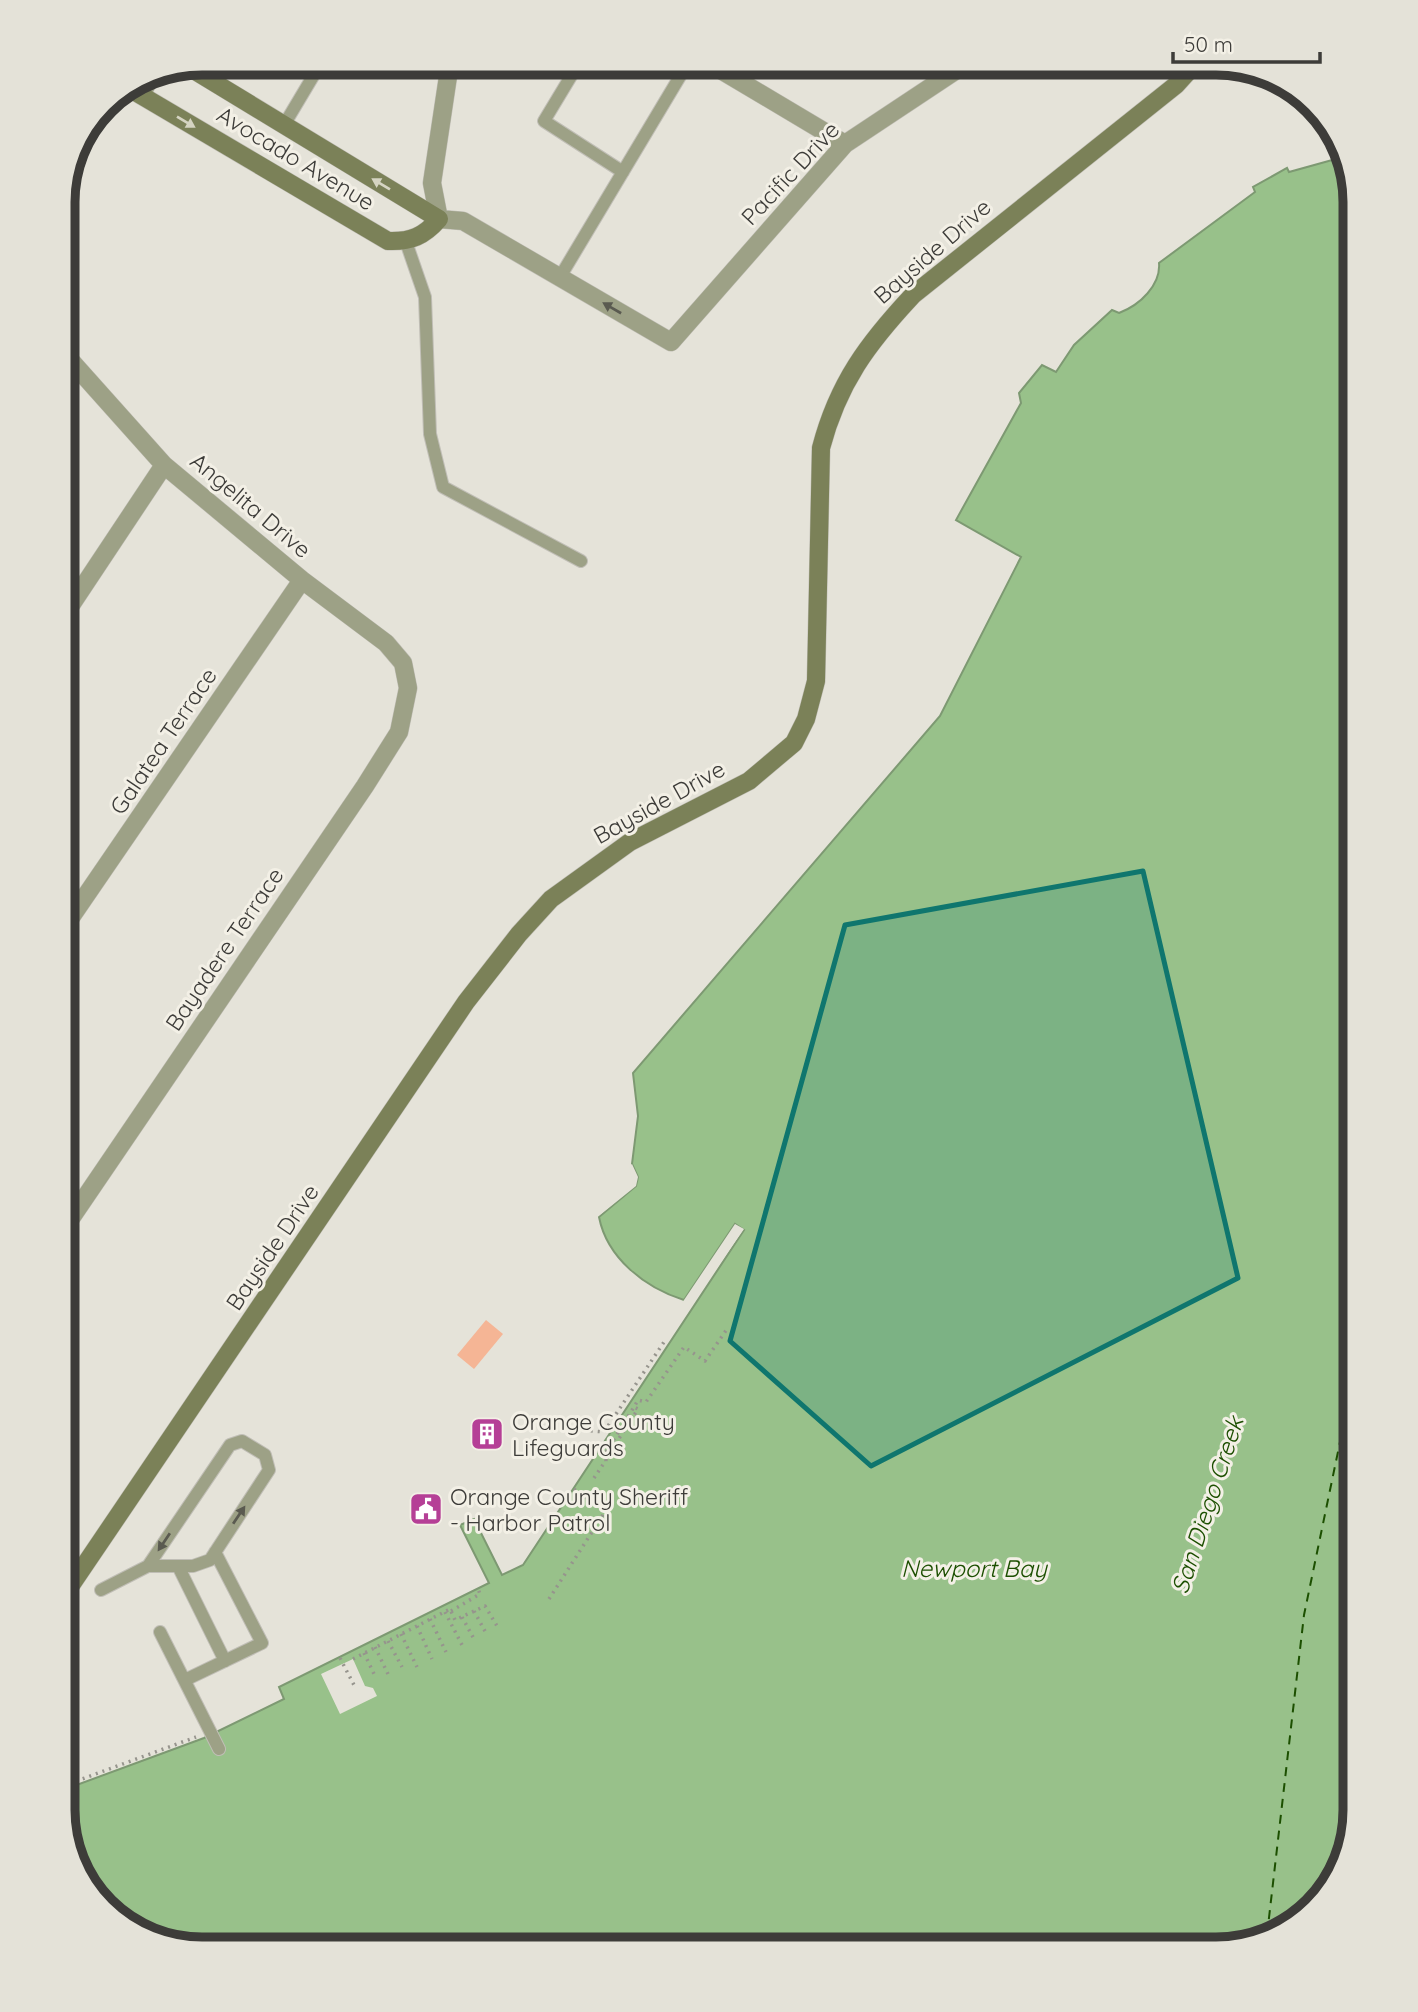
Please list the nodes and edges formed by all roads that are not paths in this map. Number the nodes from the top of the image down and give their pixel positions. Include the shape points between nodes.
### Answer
1 (203, 76) edge
2 (313, 76) edge
3 (448, 76) edge
4 (571, 76) edge
5 (680, 76) edge
6 (746, 76) edge
7 (947, 76) edge
8 (1184, 76) edge
9 (138, 93) edge
10 (284, 125) junction
11 (845, 144) junction
12 (623, 172) junction
13 (439, 219) junction
14 (406, 242) junction
15 (561, 277) junction
16 (671, 342) joint
17 (76, 367) edge
18 (164, 465) junction
19 (581, 561) dead end
20 (302, 580) junction
21 (76, 598) edge
22 (408, 688) joint
23 (76, 911) edge
24 (75, 1212) edge
25 (215, 1552) junction
26 (148, 1566) junction
27 (178, 1566) junction
28 (75, 1579) edge
29 (101, 1590) dead end
30 (160, 1632) dead end
31 (225, 1661) junction
32 (185, 1680) junction
33 (219, 1749) dead end

1 - 10 main road, Avocado Avenue
2 - 10 lane
3 - 13 street via 432,183
4 - 12 lane via 544,121
5 - 12 lane
6 - 11 street
7 - 11 street, Pacific Drive
8 - 28 main road, Bayside Drive via 913,295 882,328 847,376 821,448 816,681 794,743 749,781 597,863 551,899 519,934 466,1002
9 -> 14 main road, Avocado Avenue via 388,241
13 -> 10 main road, Avocado Avenue
11 - 16 street, Pacific Drive
12 - 15 lane
13 - 14 main road via 427,233
13 - 15 street, Avocado Avenue via 464,221
14 - 19 lane via 425,297 430,434 443,487
16 -> 15 street, Avocado Avenue
17 - 18 street, Angelita Drive
18 - 20 street, Angelita Drive
18 - 21 street
20 - 22 street, Angelita Drive via 386,643 403,663
20 - 23 street, Galatea Terrace
22 - 24 street, Bayadere Terrace via 399,732 379,764
25 -> 26 lane via 269,1470 265,1455 242,1441 230,1445
25 - 27 lane via 203,1564
25 - 31 lane via 262,1643
26 - 27 lane
26 - 29 lane
27 - 31 lane
30 - 32 lane
31 - 32 lane
32 - 33 lane

